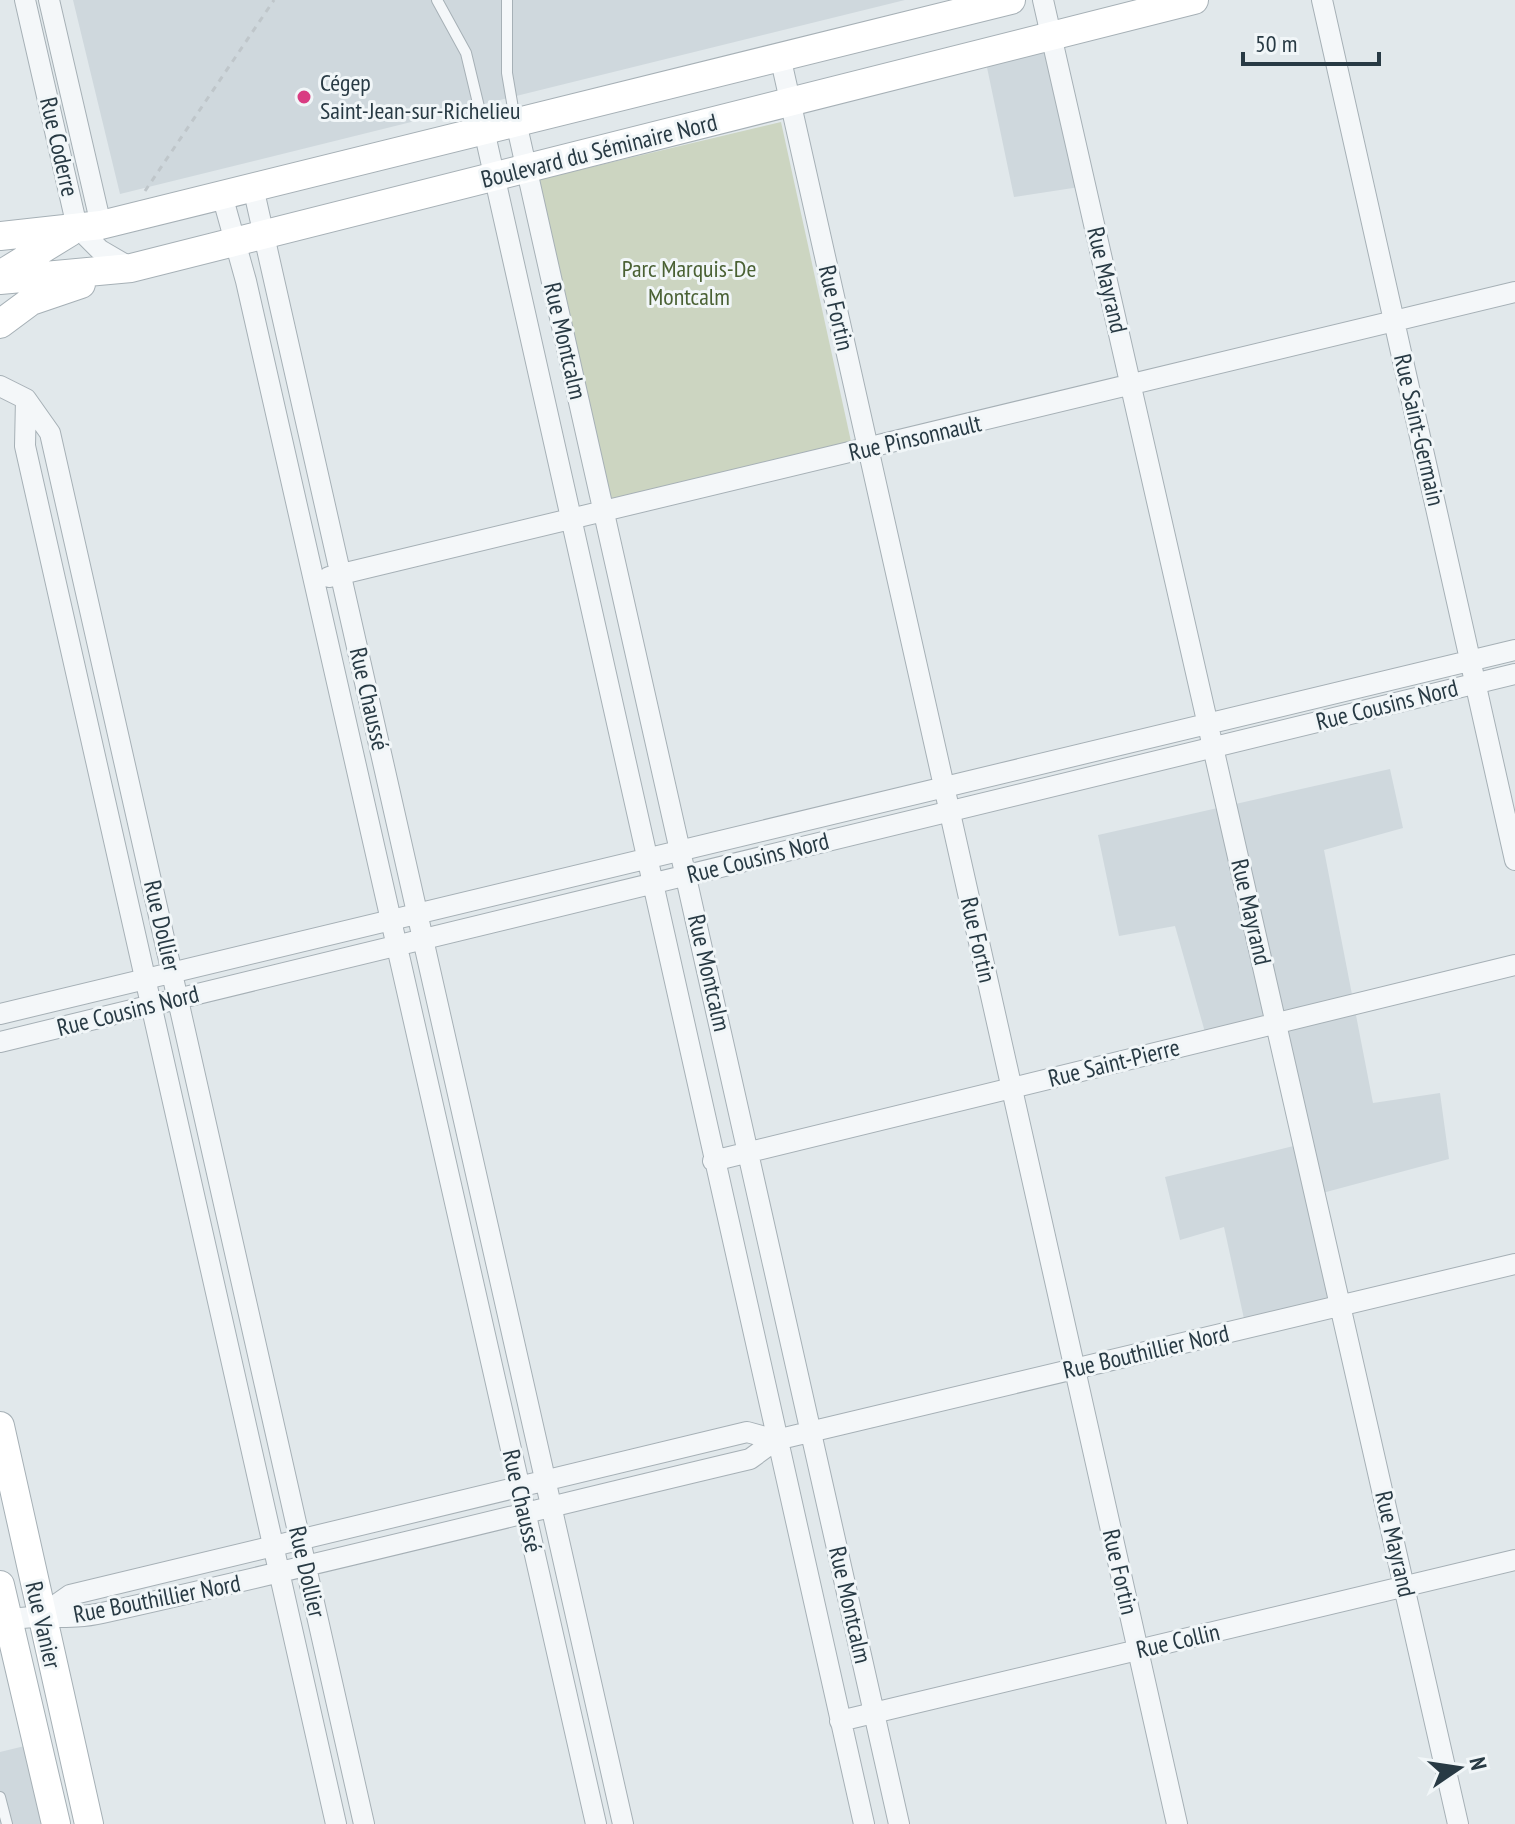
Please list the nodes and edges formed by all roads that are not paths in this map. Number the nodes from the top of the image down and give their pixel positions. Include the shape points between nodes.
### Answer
1 (25, 0) edge
2 (49, 0) edge
3 (437, 0) edge
4 (507, 0) edge
5 (1011, 0) edge
6 (1043, 0) edge
7 (1194, 0) edge
8 (1322, 0) edge
9 (1052, 36) junction
10 (780, 56) junction
11 (790, 103) junction
12 (516, 122) junction
13 (484, 130) junction
14 (526, 170) junction
15 (494, 177) junction
16 (253, 187) junction
17 (222, 195) junction
18 (89, 226) junction
19 (265, 233) junction
20 (0, 236) edge
21 (235, 241) junction
22 (131, 268) junction
23 (0, 278) edge
24 (1515, 292) edge
25 (0, 324) edge
26 (1395, 324) junction
27 (0, 386) edge
28 (1131, 386) junction
29 (26, 399) junction
30 (868, 449) junction
31 (605, 512) junction
32 (571, 519) junction
33 (340, 574) junction
34 (314, 580) junction
35 (94, 625) junction
36 (67, 631) junction
37 (1515, 650) edge
38 (1471, 661) junction
39 (1515, 674) edge
40 (1475, 683) junction
41 (1208, 724) junction
42 (1213, 747) junction
43 (944, 788) junction
44 (949, 811) junction
45 (681, 851) junction
46 (647, 859) junction
47 (1515, 860) edge
48 (686, 875) junction
49 (652, 883) junction
50 (417, 914) junction
51 (393, 920) junction
52 (425, 939) junction
53 (398, 945) junction
54 (1515, 965) edge
55 (173, 973) junction
56 (147, 979) junction
57 (179, 999) junction
58 (152, 1005) junction
59 (0, 1014) edge
60 (1276, 1023) junction
61 (0, 1042) edge
62 (1011, 1088) junction
63 (750, 1152) junction
64 (713, 1161) junction
65 (487, 1211) junction
66 (458, 1217) junction
67 (1515, 1264) edge
68 (239, 1274) junction
69 (215, 1279) junction
70 (1340, 1305) junction
71 (1074, 1369) junction
72 (0, 1426) edge
73 (811, 1432) junction
74 (776, 1440) junction
75 (546, 1480) junction
76 (520, 1488) junction
77 (551, 1506) junction
78 (525, 1515) junction
79 (300, 1539) junction
80 (273, 1545) junction
81 (1515, 1560) edge
82 (305, 1566) junction
83 (282, 1574) junction
84 (0, 1585) edge
85 (1404, 1586) junction
86 (40, 1616) junction
87 (4, 1620) edge
88 (1138, 1650) junction
89 (875, 1713) junction
90 (840, 1721) junction
91 (614, 1779) junction
92 (587, 1785) junction
93 (0, 1797) edge
94 (7, 1824) edge
95 (56, 1824) edge
96 (89, 1824) edge
97 (336, 1824) edge
98 (364, 1824) edge
99 (596, 1824) edge
100 (623, 1824) edge
101 (864, 1824) edge
102 (899, 1824) edge
103 (1177, 1824) edge
104 (1458, 1824) edge

1 - 18 street, Rue Coderre
2 - 18 street, Rue Coderre
3 - 13 lane via 466,53
4 - 12 lane via 507,73
5 - 10 main road, Boulevard du Séminaire Nord
6 - 9 street, Rue Mayrand
7 - 9 main road, Boulevard du Séminaire Nord
8 - 26 street, Rue Saint-Germain
9 - 11 main road, Boulevard du Séminaire Nord
9 - 28 street, Rue Mayrand
10 - 11 street, Rue Fortin
10 - 12 main road, Boulevard du Séminaire Nord
11 - 14 main road, Boulevard du Séminaire Nord
11 - 30 street, Rue Fortin
12 - 13 main road, Boulevard du Séminaire Nord
12 - 14 street, Rue Montcalm
13 - 15 street, Rue Montcalm
13 - 16 main road, Boulevard du Séminaire Nord
14 - 15 main road, Boulevard du Séminaire Nord
14 - 31 street, Rue Montcalm
15 - 19 main road, Boulevard du Séminaire Nord
15 - 32 street, Rue Montcalm
16 - 17 main road, Boulevard du Séminaire Nord
16 - 19 street, Rue Chaussé
17 - 18 main road, Boulevard du Séminaire Nord
17 - 21 street, Rue Chaussé
18 - 20 main road, Boulevard du Séminaire Nord
18 - 22 street, Rue Coderre via 100,250
18 - 23 main road
19 - 21 main road, Boulevard du Séminaire Nord
19 - 33 street, Rue Chaussé
21 - 22 main road, Boulevard du Séminaire Nord
21 - 34 street, Rue Chaussé
22 - 23 main road, Boulevard du Séminaire Nord
22 - 25 main road via 31,301
24 - 26 street, Rue Pinsonnault
26 - 28 street, Rue Pinsonnault
26 - 38 street, Rue Saint-Germain
27 - 29 street, Rue Dollier
28 - 30 street, Rue Pinsonnault
28 - 41 street, Rue Mayrand
29 - 35 street, Rue Dollier via 50,433
29 - 36 street, Rue Dollier via 25,446
30 - 31 street, Rue Pinsonnault
30 - 43 street, Rue Fortin
31 - 32 street, Rue Pinsonnault
31 - 45 street, Rue Montcalm
32 - 33 street, Rue Pinsonnault
32 - 46 street, Rue Montcalm
33 - 34 street, Rue Pinsonnault
33 - 50 street, Rue Chaussé
34 - 51 street, Rue Chaussé
35 - 36 street
35 - 55 street, Rue Dollier
36 - 56 street, Rue Dollier
37 - 38 street, Rue Cousins Nord
38 - 40 street, Rue Saint-Germain
38 - 41 street, Rue Cousins Nord
39 - 40 street, Rue Cousins Nord
40 - 42 street, Rue Cousins Nord
40 - 47 street, Rue Saint-Germain
41 - 42 street, Rue Mayrand
41 - 43 street, Rue Cousins Nord
42 - 44 street, Rue Cousins Nord
42 - 60 street, Rue Mayrand
43 - 44 street, Rue Fortin
43 - 45 street, Rue Cousins Nord
44 - 48 street, Rue Cousins Nord
44 - 62 street, Rue Fortin
45 - 46 street, Rue Cousins Nord
45 - 48 street, Rue Montcalm
46 - 49 street, Rue Montcalm
46 - 50 street, Rue Cousins Nord
48 - 49 street, Rue Cousins Nord
48 - 63 street, Rue Montcalm
49 - 52 street, Rue Cousins Nord
49 - 64 street, Rue Montcalm
50 - 51 street, Rue Cousins Nord
50 - 52 street, Rue Chaussé
51 - 53 street, Rue Chaussé
51 - 55 street, Rue Cousins Nord
52 - 53 street, Rue Cousins Nord
52 - 65 street, Rue Chaussé
53 - 57 street, Rue Cousins Nord
53 - 66 street, Rue Chaussé
54 - 60 street, Rue Saint-Pierre
55 - 56 street, Rue Cousins Nord
55 - 57 street, Rue Dollier
56 - 58 street, Rue Dollier
56 - 59 street, Rue Cousins Nord
57 - 58 street, Rue Cousins Nord
57 - 68 street, Rue Dollier
58 - 61 street, Rue Cousins Nord
58 - 69 street, Rue Dollier
60 - 62 street, Rue Saint-Pierre
60 - 70 street, Rue Mayrand
62 - 63 street, Rue Saint-Pierre
62 - 71 street, Rue Fortin
63 - 64 street, Rue Saint-Pierre
63 - 73 street, Rue Montcalm
64 - 74 street, Rue Montcalm
65 - 66 street
65 - 75 street, Rue Chaussé
66 - 76 street, Rue Chaussé
67 - 70 street, Rue Bouthillier Nord
68 - 69 street
68 - 79 street, Rue Dollier
69 - 80 street, Rue Dollier
70 - 71 street, Rue Bouthillier Nord
70 - 85 street, Rue Mayrand
71 - 73 street, Rue Bouthillier Nord
71 - 88 street, Rue Fortin
72 - 86 main road, Rue Vanier
73 - 74 street, Rue Bouthillier Nord
73 - 89 street, Rue Montcalm
74 - 75 street, Rue Bouthillier Nord via 747,1432
74 - 77 street, Rue Bouthillier Nord via 750,1459
74 - 90 street, Rue Montcalm
75 - 76 street, Rue Bouthillier Nord
75 - 77 street, Rue Chaussé
76 - 78 street, Rue Chaussé
76 - 79 street, Rue Bouthillier Nord
77 - 78 street, Rue Bouthillier Nord
77 - 91 street, Rue Chaussé
78 - 82 street, Rue Bouthillier Nord
78 - 92 street, Rue Chaussé
79 - 80 street, Rue Bouthillier Nord
79 - 82 street, Rue Dollier
80 - 83 street, Rue Dollier
80 - 86 street, Rue Bouthillier Nord via 70,1595
81 - 85 street, Rue Collin
82 - 83 street, Rue Bouthillier Nord
82 - 98 street, Rue Dollier
83 - 86 street, Rue Bouthillier Nord via 77,1619
83 - 97 street, Rue Dollier
84 - 87 main road, Rue Vanier
85 - 88 street, Rue Collin
85 - 104 street, Rue Mayrand
86 - 87 street
86 - 96 main road, Rue Vanier
87 - 95 main road, Rue Vanier
88 - 89 street, Rue Collin
88 - 103 street, Rue Fortin
89 - 90 street, Rue Collin
89 - 102 street, Rue Montcalm
90 - 101 street, Rue Montcalm
91 - 92 street
91 - 100 street, Rue Chaussé
92 - 99 street, Rue Chaussé
93 - 94 lane

